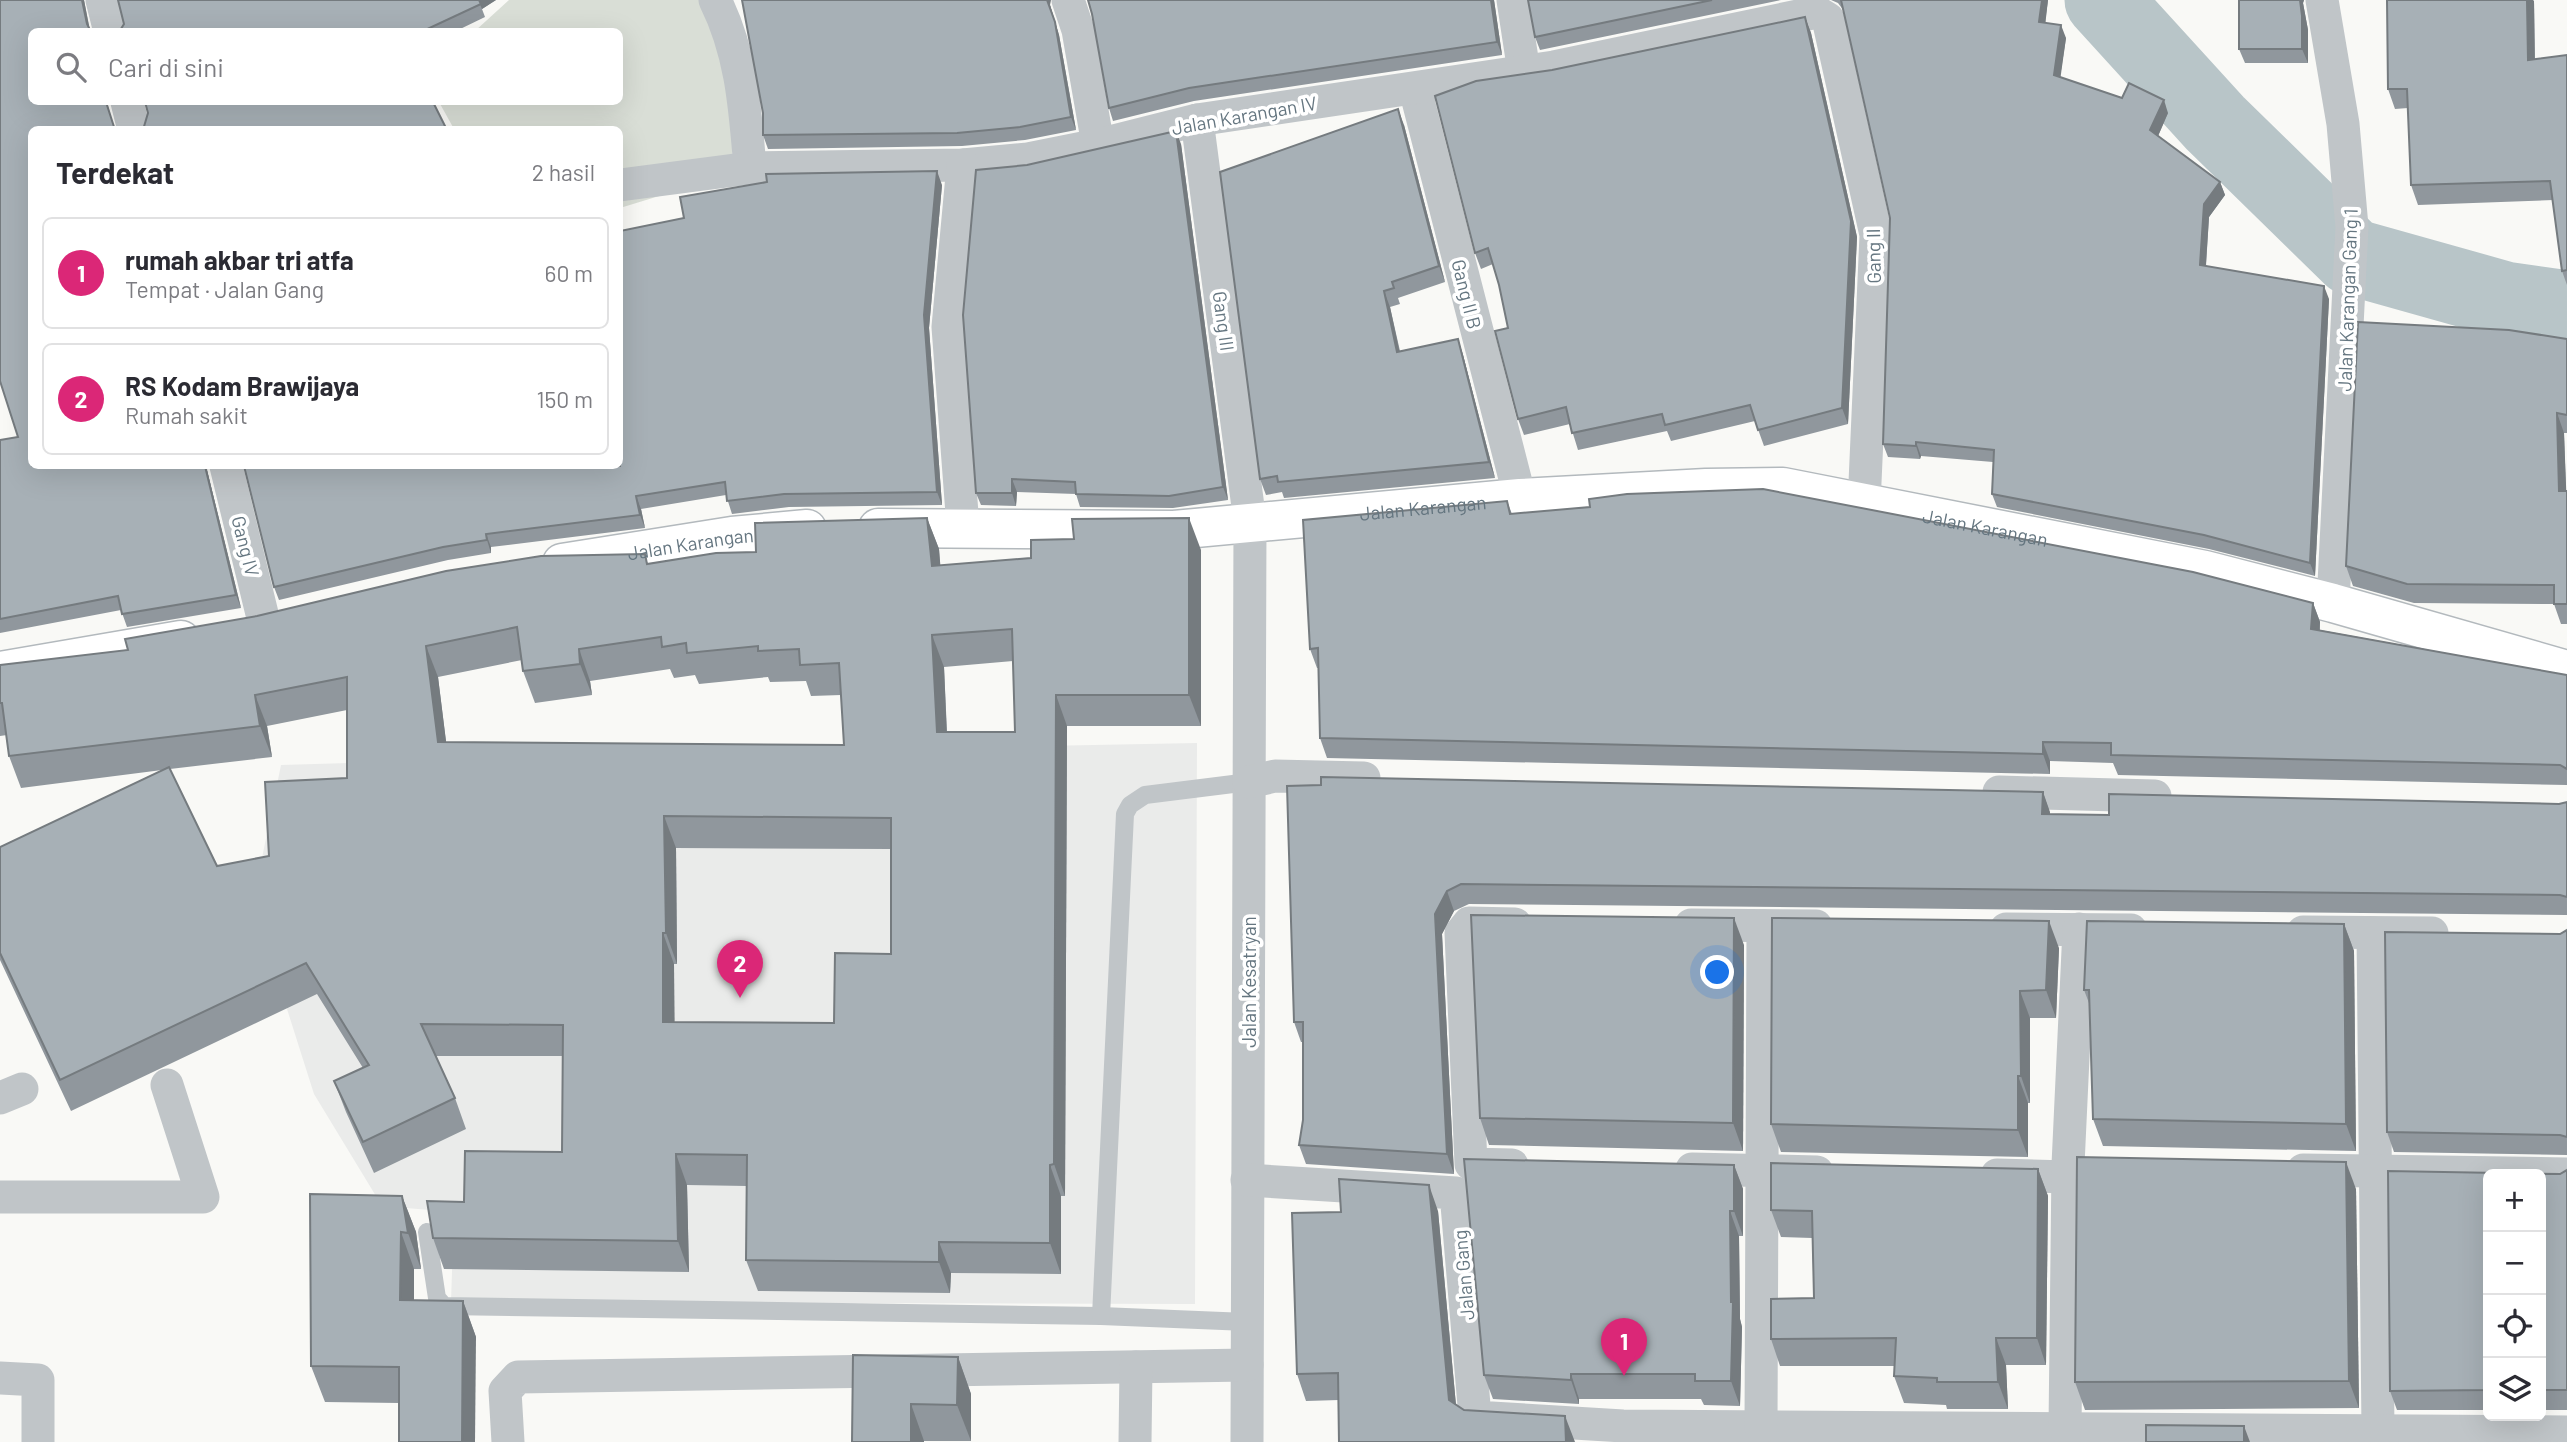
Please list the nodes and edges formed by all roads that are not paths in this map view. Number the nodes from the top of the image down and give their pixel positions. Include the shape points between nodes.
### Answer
1 (102, 0) edge
2 (715, 0) edge
3 (1068, 0) edge
4 (1513, 0) edge
5 (2322, 0) edge
6 (1820, 8) edge
7 (109, 28) edge
8 (1524, 72) junction
9 (1415, 89) junction
10 (128, 105) edge
11 (1197, 120) junction
12 (133, 126) edge
13 (1098, 145) junction
14 (963, 165) junction
15 (750, 168) junction
16 (623, 185) edge
17 (227, 469) edge
18 (1520, 498) junction
19 (1864, 505) junction
20 (1250, 522) junction
21 (962, 527) junction
22 (530, 568) edge
23 (2333, 603) junction
24 (306, 616) edge
25 (265, 626) junction
26 (2567, 670) edge
27 (0, 671) edge
28 (1399, 779) edge
29 (1249, 782) junction
30 (1963, 792) edge
31 (2182, 796) edge
32 (1548, 924) edge
33 (1667, 925) edge
34 (1763, 926) junction
35 (1845, 927) edge
36 (1982, 928) edge
37 (2079, 929) junction
38 (2158, 930) edge
39 (2277, 932) edge
40 (2373, 933) junction
41 (2456, 933) edge
42 (167, 1085) dead end
43 (1539, 1166) edge
44 (1660, 1168) edge
45 (2078, 1169) junction
46 (2278, 1169) edge
47 (1762, 1171) junction
48 (2375, 1171) junction
49 (1841, 1172) edge
50 (2567, 1174) edge
51 (1965, 1175) edge
52 (1247, 1180) junction
53 (0, 1197) edge
54 (427, 1232) edge
55 (1101, 1315) junction
56 (1247, 1322) junction
57 (1247, 1366) junction
58 (1136, 1367) junction
59 (0, 1378) edge
60 (1761, 1427) junction
61 (2378, 1431) junction
62 (2567, 1432) edge
63 (2086, 1433) edge
64 (1621, 1434) edge
65 (38, 1442) edge
66 (508, 1442) edge
67 (1135, 1442) edge
68 (1247, 1442) edge

1 - 7 street
2 - 15 street via 729,26 739,61
3 - 13 street via 1078,30
4 - 8 street
5 - 23 street, Jalan Karangan Gang 1 via 2343,124 2351,227
6 - 8 street, Jalan Karangan IV
6 - 19 street, Gang II via 1828,19 1876,236
8 - 9 street, Jalan Karangan IV
9 - 11 street, Jalan Karangan IV
9 - 18 street, Gang II B
10 - 12 street
11 - 13 street, Jalan Karangan IV
11 - 20 street, Gang III
13 - 14 street, Jalan Karangan IV via 1028,159
14 - 15 street, Jalan Karangan IV
14 - 21 street via 948,327
15 - 16 street, Jalan Karangan IV
17 - 25 street, Gang IV
18 - 19 street, Jalan Karangan via 1783,487
18 - 20 street, Jalan Karangan
19 - 23 street, Jalan Karangan via 2205,570
20 - 21 street, Jalan Karangan via 1174,530
20 - 29 street, Jalan Kesatryan
21 - 22 street, Jalan Karangan via 789,529
23 - 26 street, Jalan Karangan
24 - 25 street
25 - 27 street
28 - 29 street via 1275,776
29 - 52 street, Jalan Kesatryan
29 - 55 lane via 1145,795 1125,814
30 - 31 street
32 - 43 street via 1469,923 1461,933 1471,1164
33 - 34 street
34 - 35 street
34 - 47 street
36 - 37 street
37 - 38 street
37 - 45 street
39 - 40 street
40 - 41 street
40 - 48 street
42 - 53 street via 203,1197
44 - 47 street
45 - 51 street
45 - 63 street
46 - 48 street
47 - 49 street
47 - 60 street
48 - 50 street
48 - 61 street
52 - 56 street, Jalan Kesatryan
52 - 64 street, Jalan Gang via 1456,1193 1475,1417
54 - 55 lane via 438,1298 444,1306
55 - 56 lane
56 - 57 street, Jalan Kesatryan
57 - 58 street
57 - 68 street, Jalan Kesatryan
58 - 66 street via 518,1377 505,1391
58 - 67 street
59 - 65 street via 38,1380
60 - 63 street
60 - 64 street
61 - 62 street
61 - 63 street

